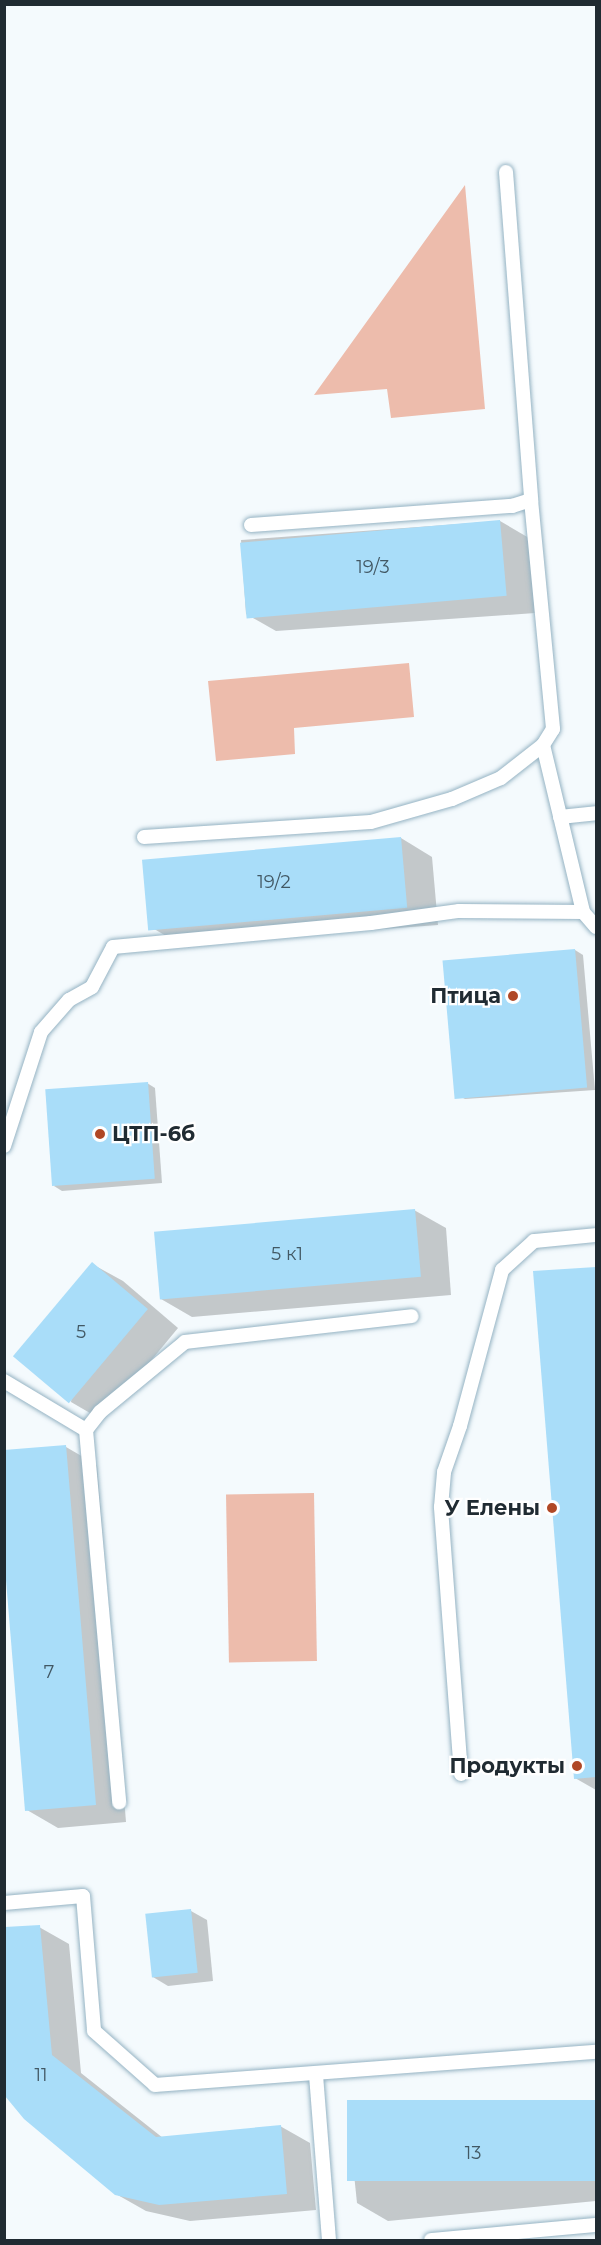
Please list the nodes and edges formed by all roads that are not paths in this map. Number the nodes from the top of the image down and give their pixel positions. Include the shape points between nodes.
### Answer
1 (506, 172) dead end
2 (531, 500) junction
3 (251, 525) dead end
4 (543, 745) junction
5 (597, 813) edge
6 (560, 817) junction
7 (144, 837) dead end
8 (583, 912) junction
9 (597, 927) edge
10 (4, 1146) edge
11 (597, 1235) edge
12 (412, 1316) dead end
13 (4, 1381) edge
14 (86, 1430) junction
15 (461, 1774) dead end
16 (119, 1803) dead end
17 (4, 1903) edge
18 (597, 2052) edge
19 (316, 2075) junction
20 (597, 2225) edge
21 (329, 2241) edge
22 (431, 2241) edge

1 - 2 lane
2 - 3 lane via 512,506
2 - 4 lane via 554,729
4 - 6 lane
4 - 7 lane via 501,778 452,799 371,822
5 - 6 lane
6 - 8 lane
8 - 9 lane
8 - 10 lane via 459,911 113,947 92,987 69,1000 40,1032
11 - 15 lane via 534,1241 501,1270 444,1472 441,1507
12 - 14 lane via 185,1342 100,1412
13 - 14 lane
14 - 16 lane
17 - 19 lane via 83,1896 94,2031 155,2085
18 - 19 lane
19 - 21 lane
20 - 22 lane

